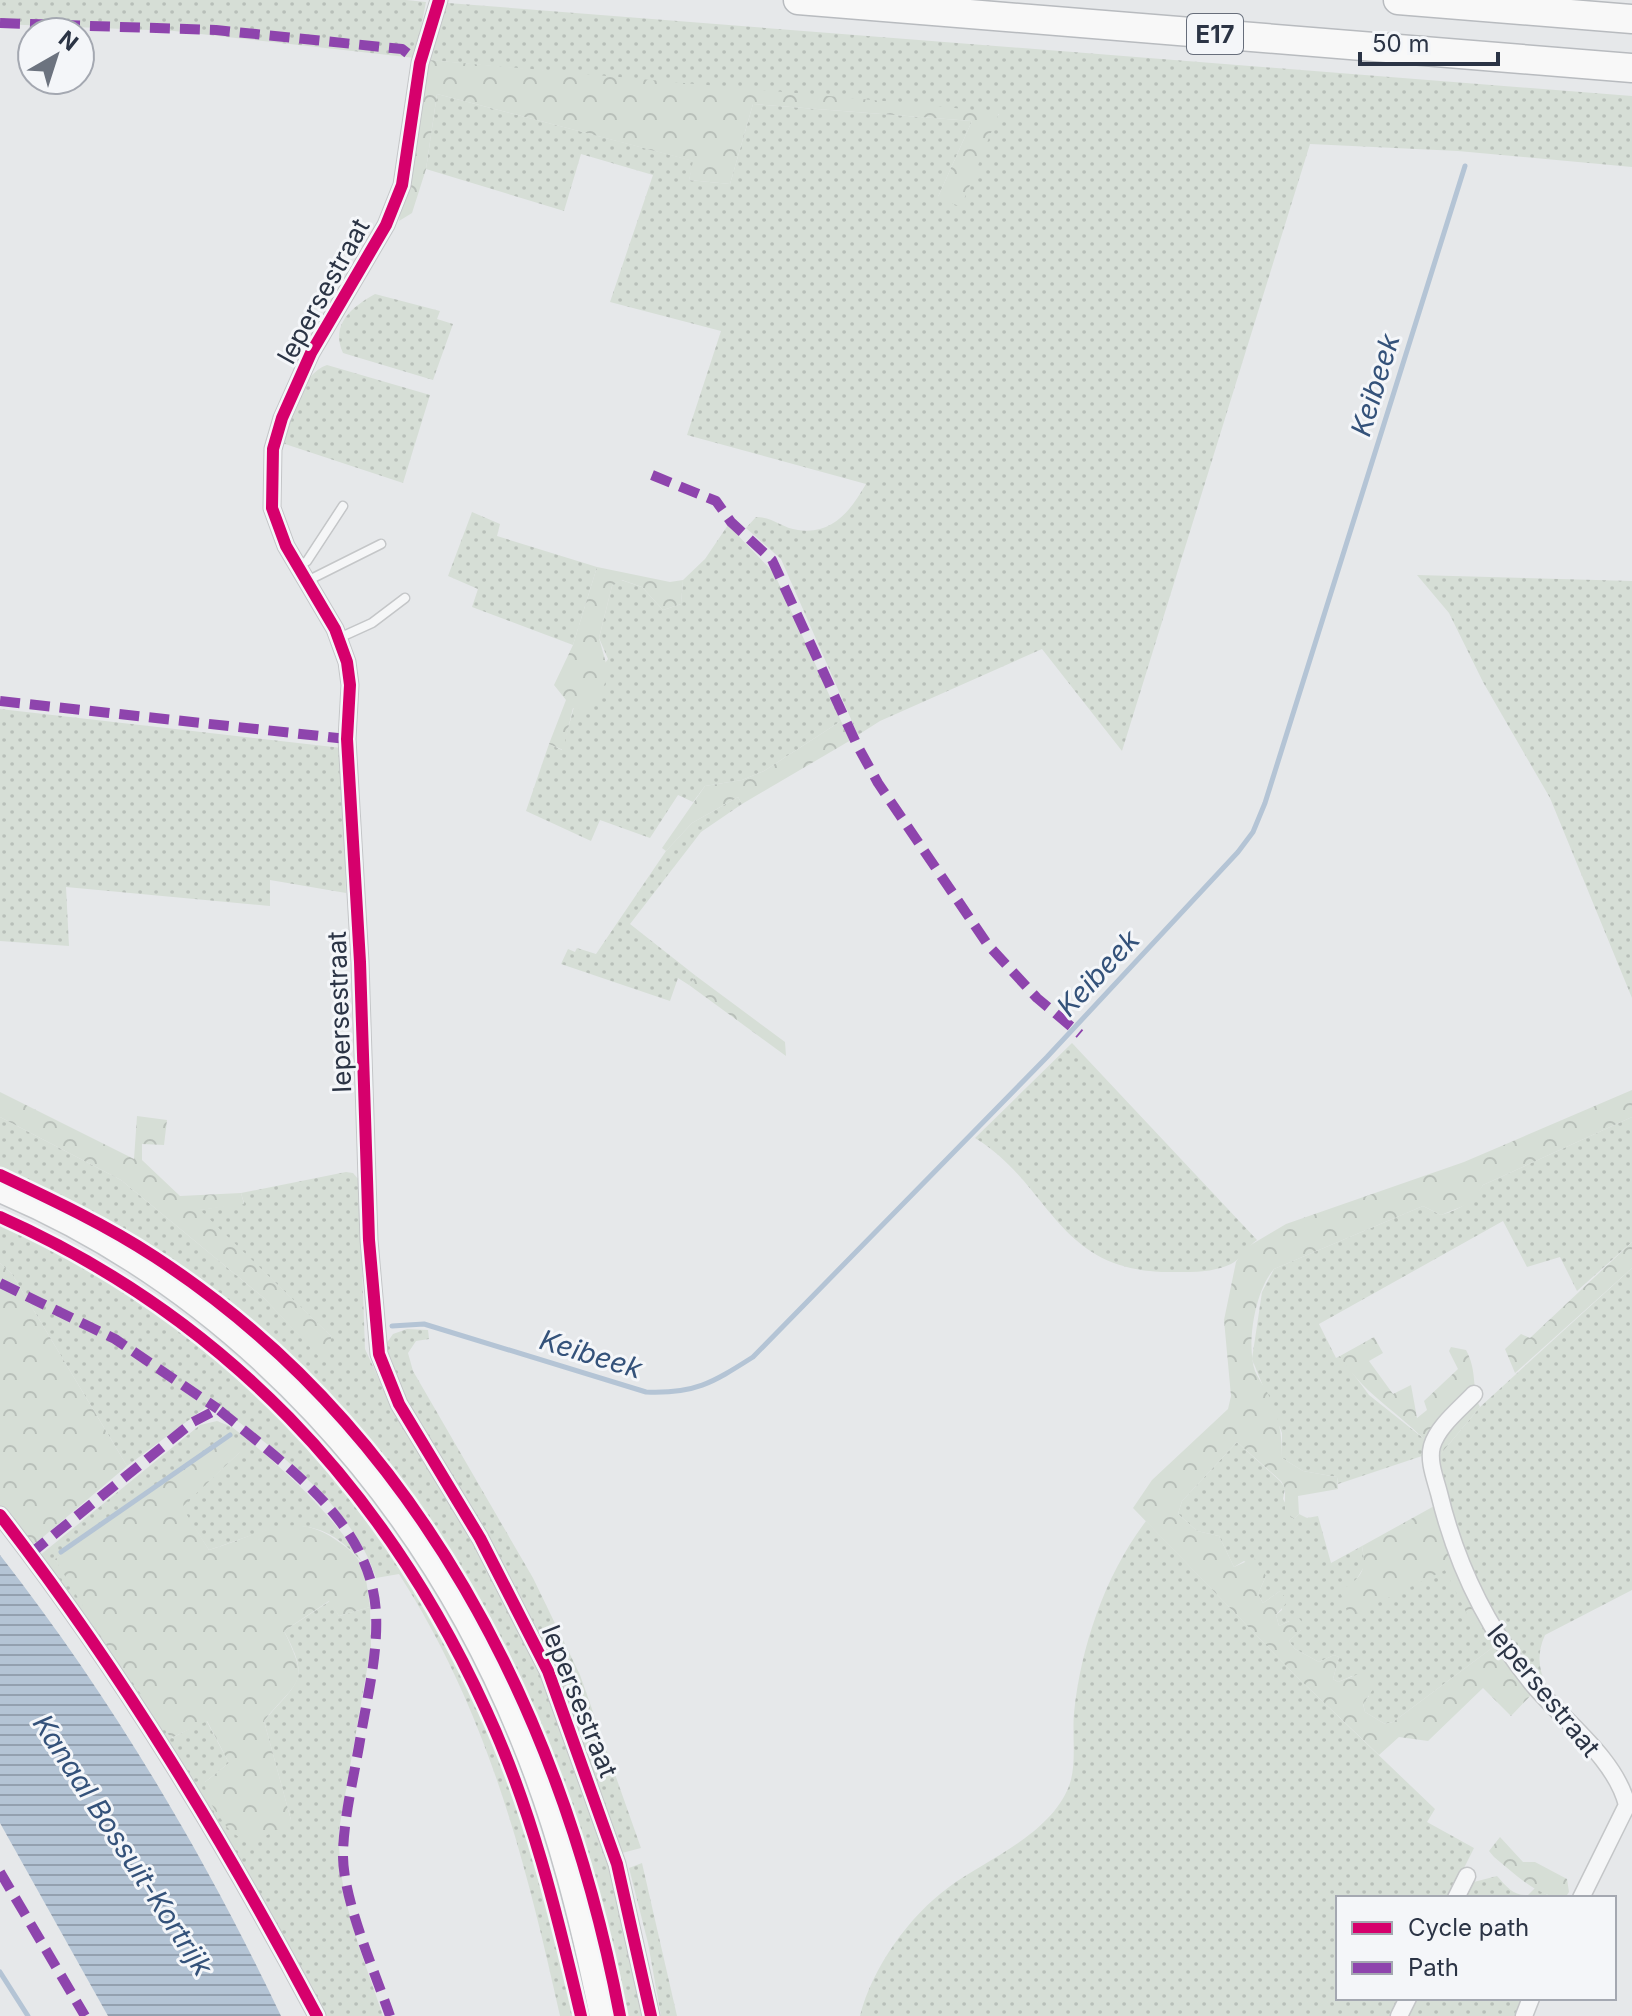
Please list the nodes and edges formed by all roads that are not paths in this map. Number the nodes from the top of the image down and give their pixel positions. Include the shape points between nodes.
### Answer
1 (439, 0) edge
2 (798, 0) edge
3 (1398, 0) edge
4 (1632, 19) edge
5 (1632, 68) edge
6 (343, 506) dead end
7 (381, 544) dead end
8 (302, 574) junction
9 (405, 598) dead end
10 (339, 638) junction
11 (0, 1190) edge
12 (1474, 1394) dead end
13 (0, 1515) edge
14 (1467, 1876) dead end
15 (1457, 1896) edge
16 (1582, 1896) edge
17 (317, 2016) edge
18 (602, 2016) edge
19 (651, 2016) edge

1 - 8 street, Iepersestraat via 420,63 402,185 386,225 311,353 273,449 272,508
2 - 5 highway, E17
3 - 4 highway
6 - 8 lane
7 - 8 lane
8 - 10 street, Iepersestraat
9 - 10 lane via 372,623
10 - 19 street, Iepersestraat via 350,685 347,739 372,1303 379,1354 399,1404 480,1538 548,1671 617,1864
11 - 18 main road via 122,1252 221,1322 307,1403 397,1509 464,1615 525,1743 571,1884
12 - 16 street, Iepersestraat via 1440,1430 1431,1450 1458,1557 1482,1614 1531,1682 1613,1773 1627,1805
13 - 17 street via 176,1767
14 - 15 street

